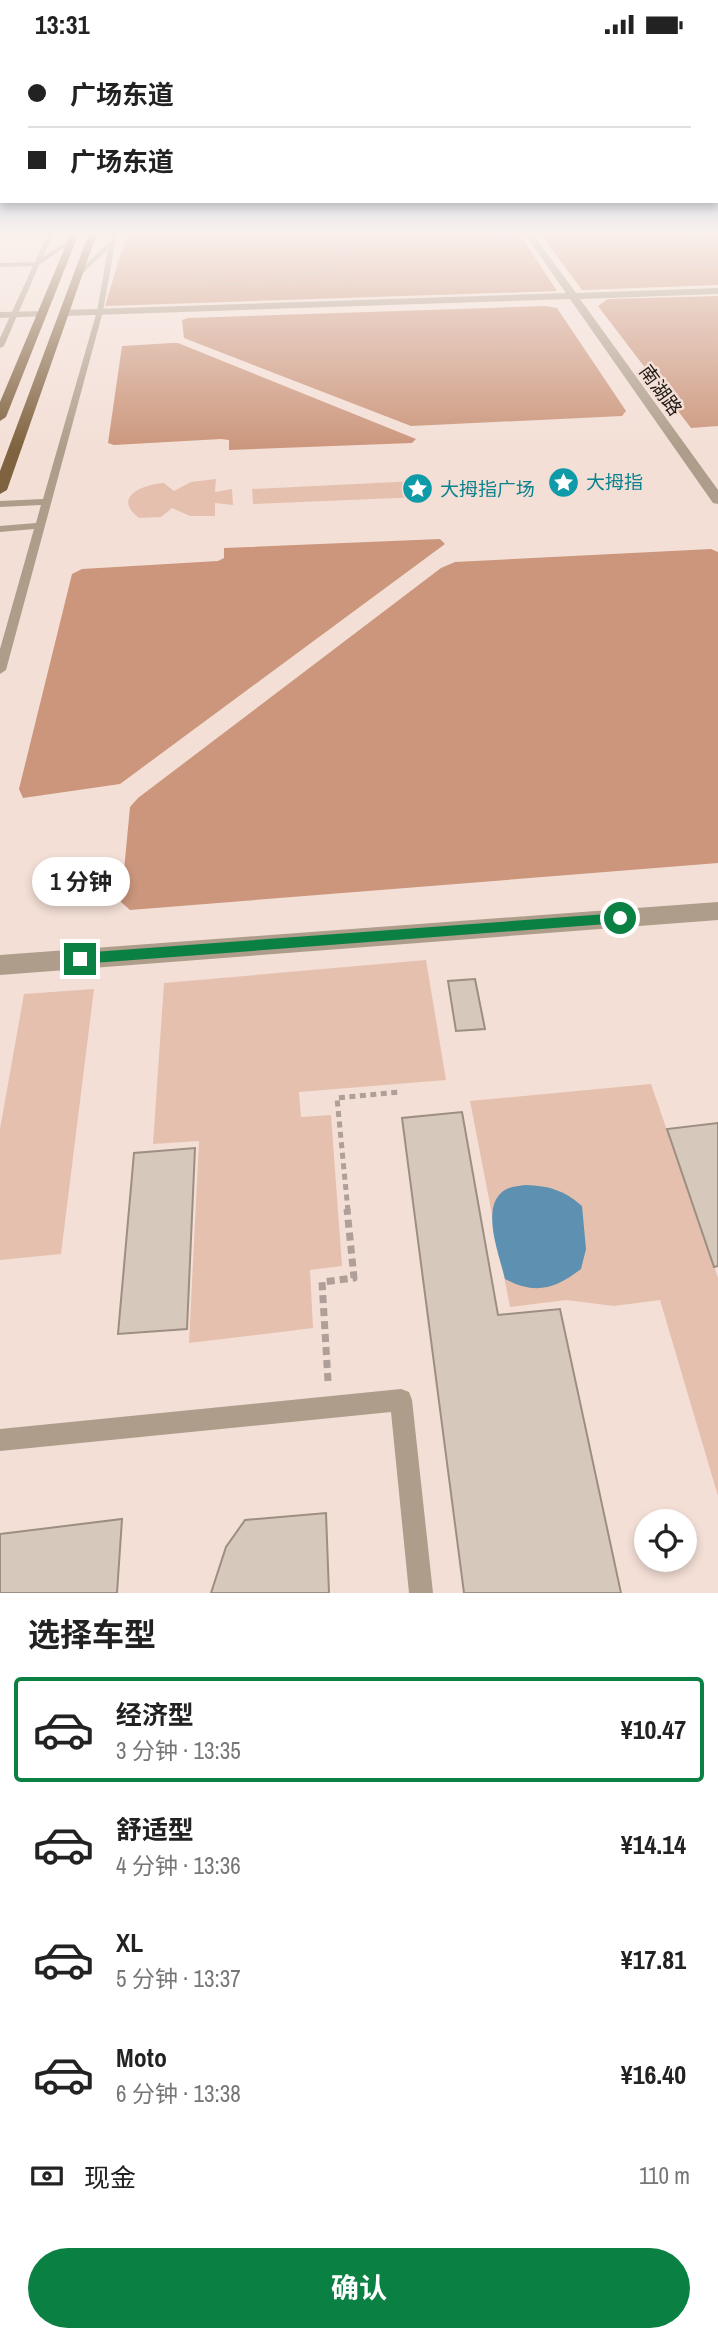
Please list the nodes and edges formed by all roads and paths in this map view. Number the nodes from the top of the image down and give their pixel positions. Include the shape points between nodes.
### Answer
1 (18, 305) edge
2 (46, 305) edge
3 (67, 305) edge
4 (101, 305) edge
5 (290, 305) edge
6 (578, 305) edge
7 (100, 311) junction
8 (43, 313) junction
9 (64, 313) junction
10 (14, 314) junction
11 (0, 315) edge
12 (0, 345) edge
13 (0, 417) edge
14 (0, 491) edge
15 (718, 500) edge
16 (47, 502) junction
17 (0, 504) edge
18 (40, 526) junction
19 (0, 529) edge
20 (0, 670) edge
21 (718, 911) edge
22 (0, 965) edge
23 (400, 1091) dead end
24 (330, 1408) junction
25 (0, 1440) edge
26 (421, 1593) edge

1 - 10 lane
2 - 8 main road
3 - 9 main road
4 - 7 lane
5 - 7 street
6 - 15 street, 南湖路
7 - 9 street
7 - 16 lane
8 - 10 street
8 - 13 main road
9 - 14 main road
10 - 11 street
10 - 12 lane
16 - 17 lane
16 - 18 lane
18 - 19 lane
18 - 20 lane
21 - 22 street
23 - 24 path via 337,1098 354,1278 321,1282
24 - 25 lane
24 - 26 lane via 401,1400

